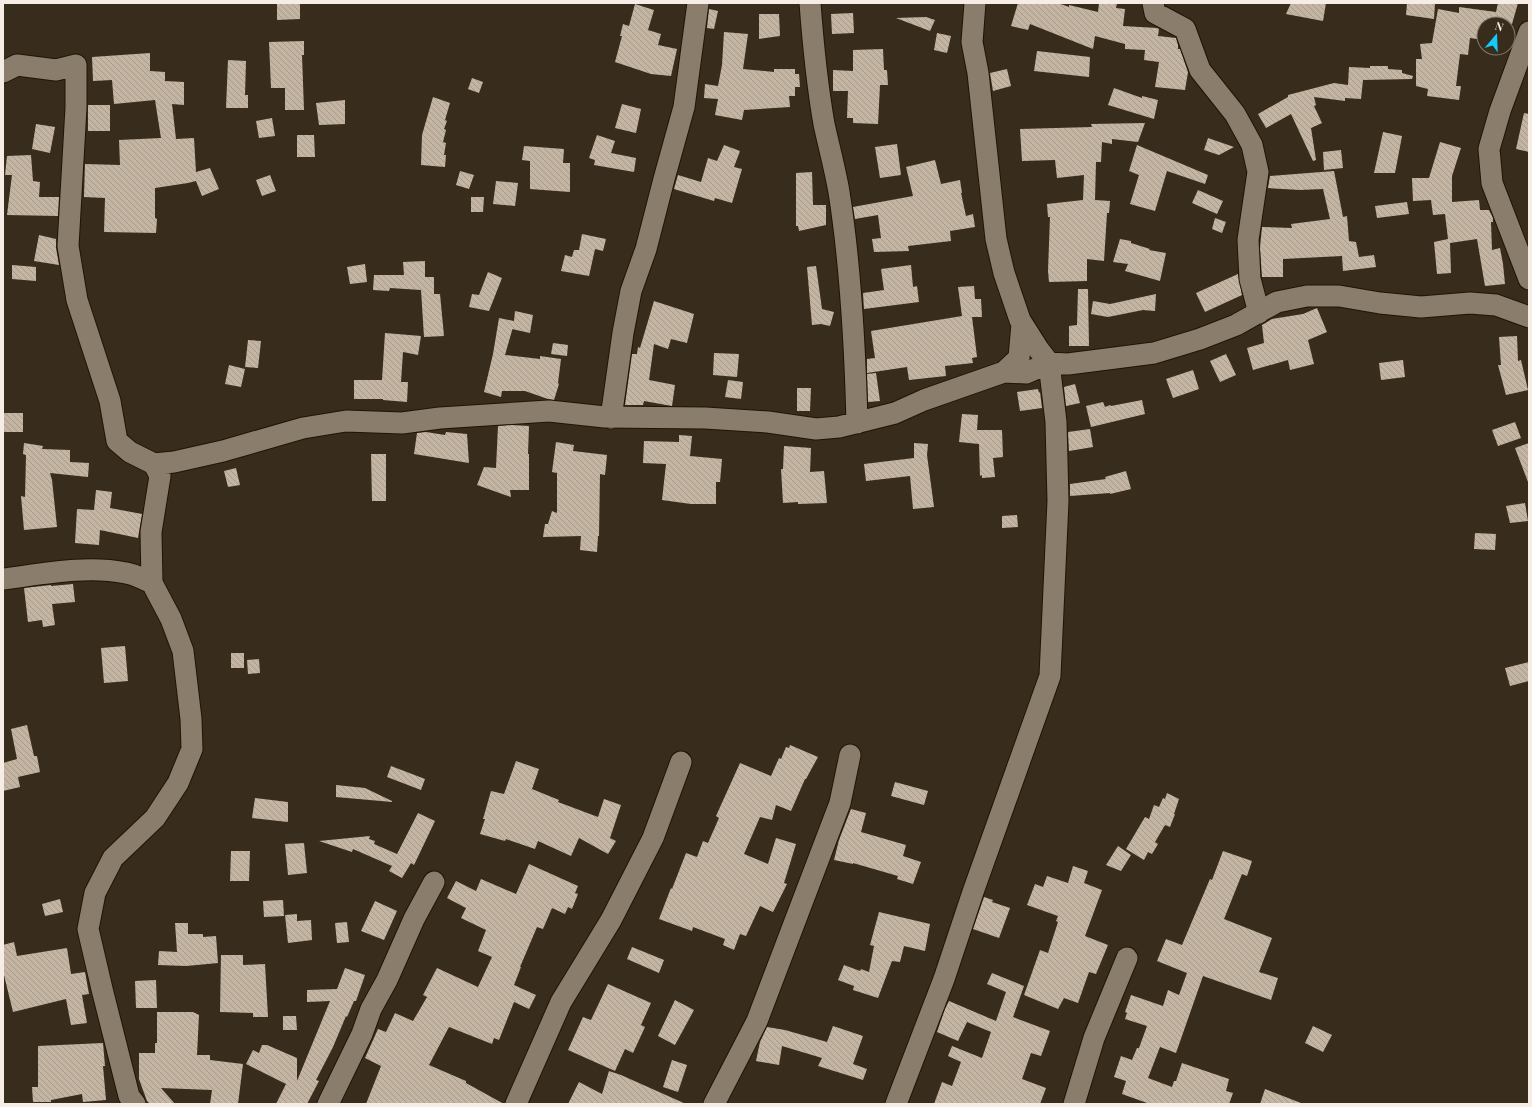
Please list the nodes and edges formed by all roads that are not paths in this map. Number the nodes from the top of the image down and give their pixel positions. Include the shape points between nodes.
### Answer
1 (698, 3) edge
2 (810, 3) edge
3 (975, 3) edge
4 (1153, 3) edge
5 (1529, 32) edge
6 (3, 72) edge
7 (1529, 280) edge
8 (1259, 313) junction
9 (1529, 317) edge
10 (1022, 324) junction
11 (1049, 363) junction
12 (1004, 372) junction
13 (611, 418) junction
14 (857, 422) junction
15 (154, 464) junction
16 (3, 578) edge
17 (152, 583) junction
18 (850, 756) dead end
19 (682, 762) dead end
20 (434, 882) dead end
21 (1127, 958) dead end
22 (134, 1104) edge
23 (328, 1104) edge
24 (516, 1104) edge
25 (714, 1104) edge
26 (896, 1104) edge
27 (1074, 1104) edge

1 - 13 street via 684,107 646,249 631,291
2 - 14 street via 824,122 839,192 848,267 855,343
3 - 10 street via 972,42 978,73 996,239 1004,273
4 - 8 street via 1155,13 1185,29 1200,70 1235,114 1252,145 1258,172 1248,240 1250,279
5 - 7 street via 1489,149 1492,183
6 - 15 street via 17,65 56,70 76,65 68,246 77,300 110,401 117,441 130,452
8 - 9 street via 1277,302 1307,296 1339,296 1421,307 1470,303 1496,305
8 - 11 street via 1236,326 1154,353 1068,364
10 - 11 street
10 - 12 street via 1019,358
11 - 12 street via 1026,372
11 - 26 street via 1056,422 1058,501 1050,676 944,979
12 - 14 street via 895,413
13 - 14 street via 706,418 768,422 816,429
13 - 15 street via 549,411 402,423 346,421 302,428 223,451
15 - 17 street via 160,476 151,532
16 - 17 street via 94,570 127,573
17 - 22 street via 171,619 183,651 192,749 178,783 155,818 113,858 95,893 88,929 129,1096
18 - 25 street via 840,803 757,1021
19 - 24 street via 652,838 611,920 561,1002
20 - 23 street via 371,1009 362,1034
21 - 27 street via 1094,1038

